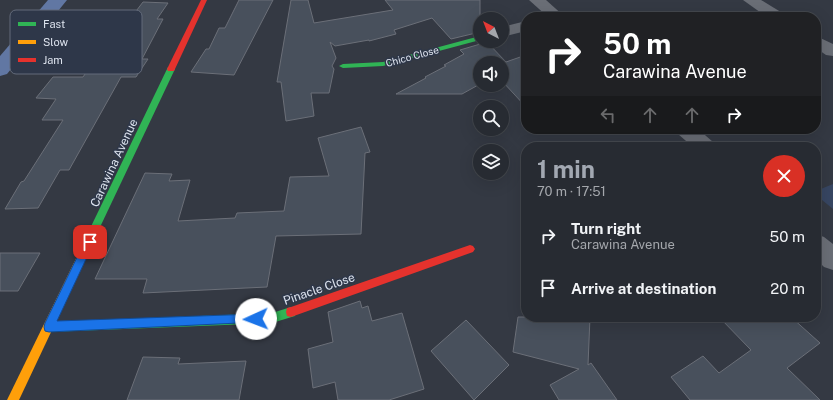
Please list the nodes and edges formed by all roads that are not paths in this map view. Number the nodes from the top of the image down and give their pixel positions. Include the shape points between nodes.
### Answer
1 (204, 0) edge
2 (538, 0) edge
3 (751, 0) edge
4 (551, 12) edge
5 (770, 12) edge
6 (521, 27) edge
7 (509, 30) edge
8 (473, 40) edge
9 (821, 44) edge
10 (833, 51) edge
11 (821, 55) edge
12 (343, 66) dead end
13 (692, 134) edge
14 (700, 142) edge
15 (821, 248) edge
16 (470, 249) dead end
17 (833, 259) edge
18 (49, 327) junction
19 (13, 400) edge

1 - 18 street, Carawina Avenue
2 - 4 street
3 - 5 street
6 - 7 street
8 - 12 street, Chico Close via 383,64
9 - 10 street
10 - 11 street
13 - 14 street
15 - 17 street
16 - 18 street, Pinacle Close via 272,318
18 - 19 street, Carawina Avenue

